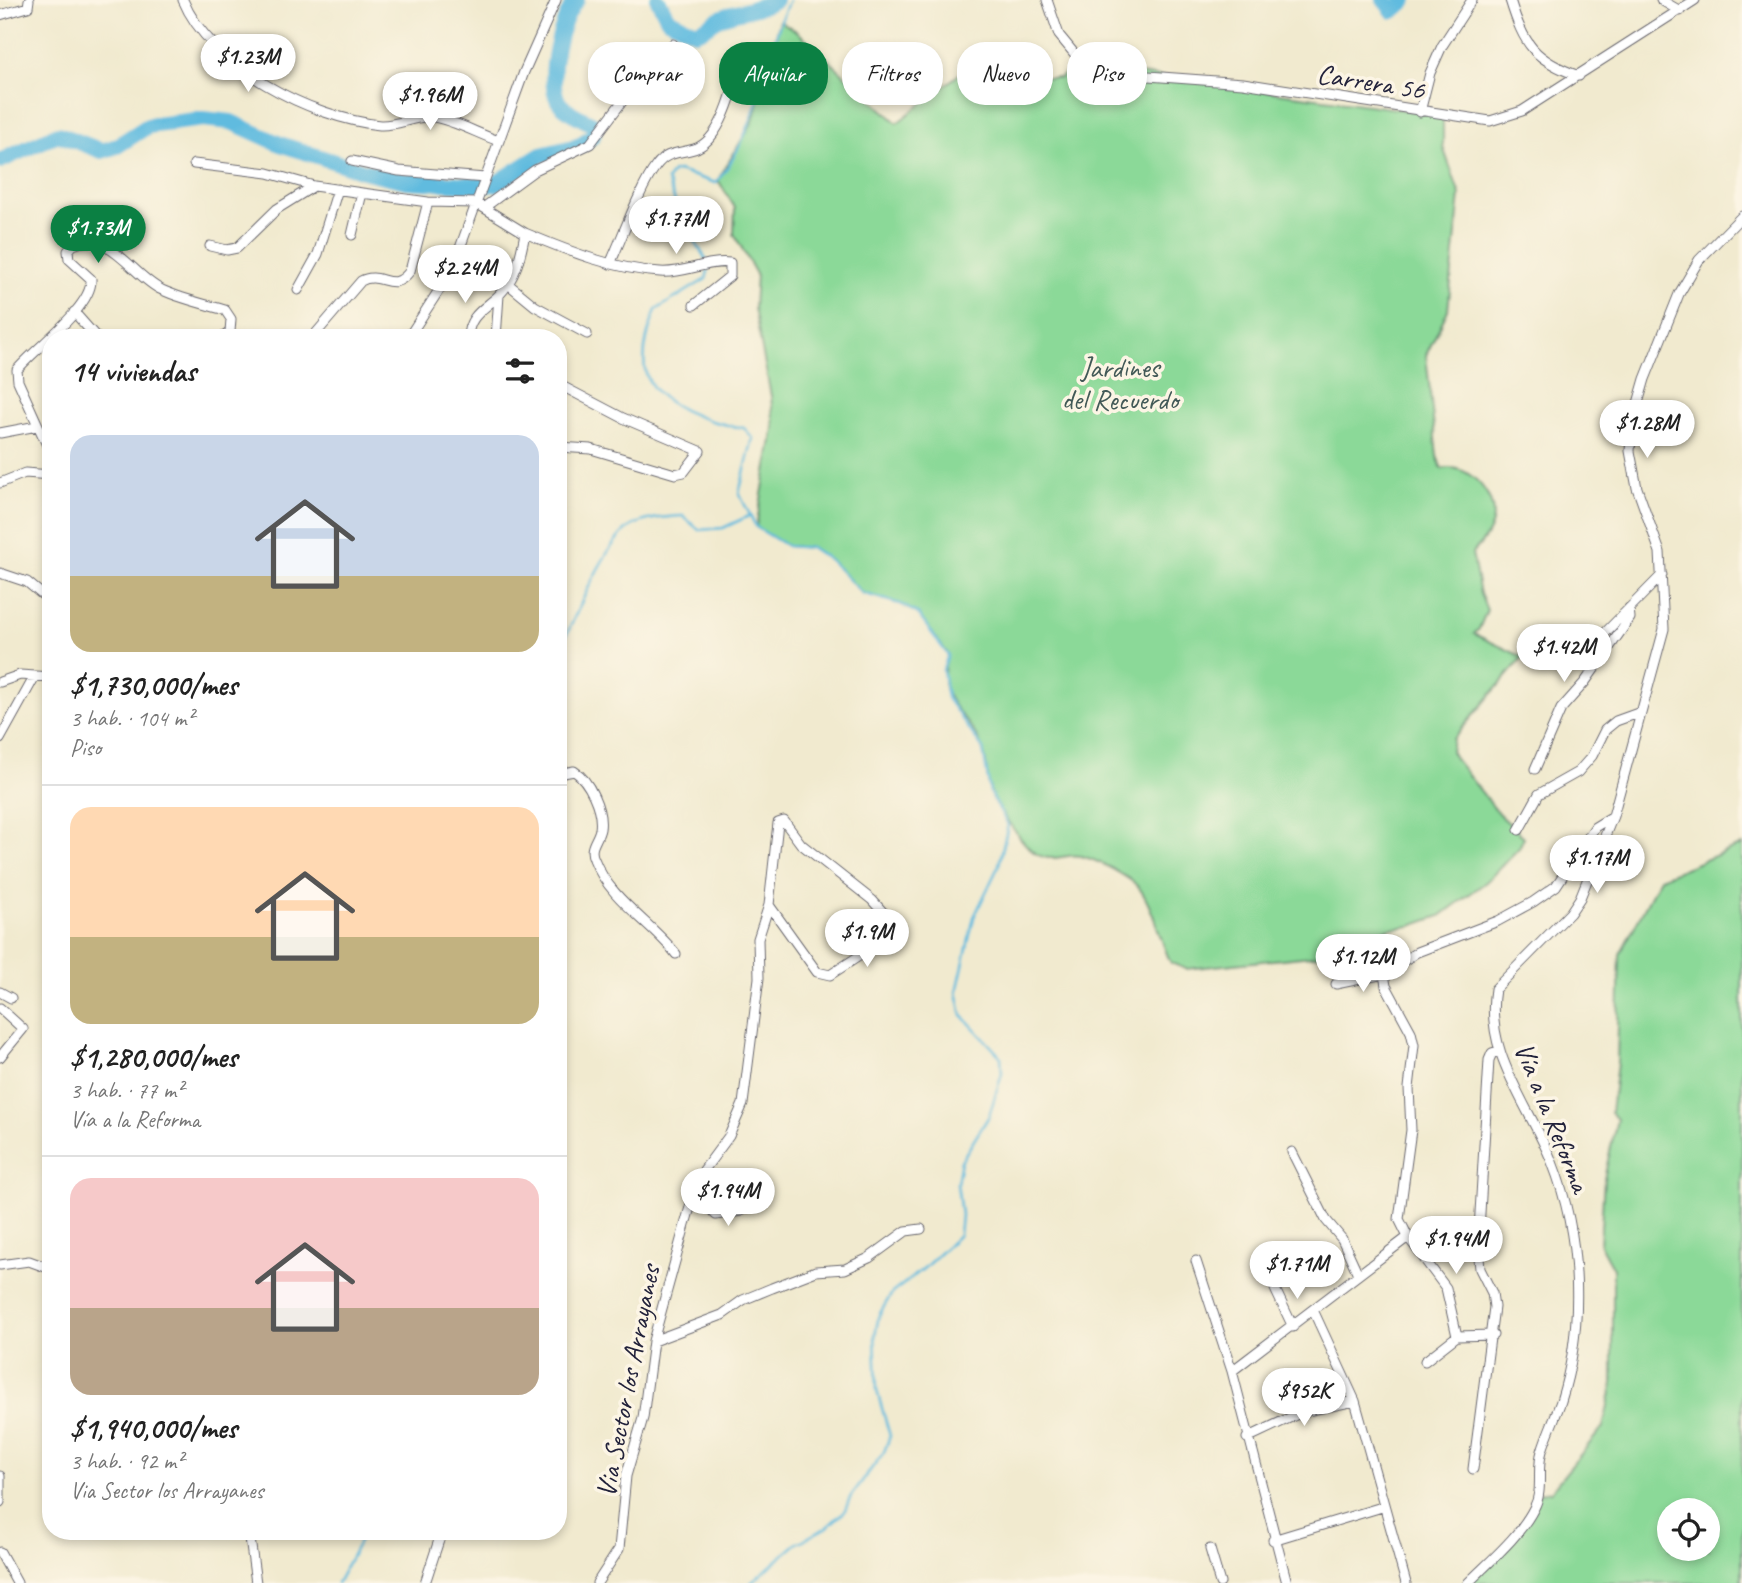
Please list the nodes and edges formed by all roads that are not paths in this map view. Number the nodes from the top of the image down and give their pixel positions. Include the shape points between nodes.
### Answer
1 (29, 0) edge
2 (183, 0) edge
3 (556, 0) edge
4 (1047, 0) edge
5 (1472, 0) edge
6 (1510, 0) edge
7 (1661, 0) edge
8 (1695, 0) edge
9 (1680, 11) junction
10 (0, 15) edge
11 (1579, 76) junction
12 (620, 105) edge
13 (727, 105) edge
14 (1420, 112) junction
15 (499, 141) junction
16 (352, 161) dead end
17 (194, 164) dead end
18 (486, 176) junction
19 (314, 186) junction
20 (338, 189) junction
21 (362, 194) junction
22 (477, 199) junction
23 (428, 202) junction
24 (486, 206) junction
25 (1742, 216) edge
26 (525, 233) junction
27 (352, 235) dead end
28 (210, 246) dead end
29 (610, 264) junction
30 (507, 283) junction
31 (298, 290) dead end
32 (499, 295) junction
33 (694, 305) dead end
34 (74, 312) junction
35 (58, 329) edge
36 (89, 329) edge
37 (230, 329) edge
38 (320, 329) edge
39 (414, 329) edge
40 (470, 329) edge
41 (497, 329) edge
42 (587, 334) dead end
43 (42, 346) edge
44 (567, 389) edge
45 (37, 426) junction
46 (0, 433) edge
47 (42, 436) edge
48 (567, 448) edge
49 (42, 474) edge
50 (0, 482) edge
51 (0, 573) edge
52 (1662, 575) junction
53 (42, 594) edge
54 (1629, 608) junction
55 (1560, 660) dead end
56 (35, 676) junction
57 (42, 676) edge
58 (0, 682) edge
59 (1642, 712) junction
60 (0, 739) edge
61 (1535, 769) dead end
62 (567, 772) edge
63 (1613, 816) junction
64 (1519, 830) dead end
65 (769, 905) junction
66 (676, 954) dead end
67 (1384, 974) junction
68 (1336, 984) dead end
69 (0, 992) edge
70 (11, 998) dead end
71 (0, 1008) edge
72 (1498, 1051) junction
73 (0, 1057) edge
74 (1292, 1152) dead end
75 (695, 1189) junction
76 (769, 1197) dead end
77 (921, 1228) dead end
78 (1408, 1237) junction
79 (1196, 1261) dead end
80 (0, 1265) edge
81 (42, 1266) edge
82 (1358, 1274) junction
83 (1275, 1289) dead end
84 (1313, 1311) junction
85 (1293, 1327) junction
86 (1493, 1335) junction
87 (1457, 1336) junction
88 (653, 1341) junction
89 (1425, 1361) dead end
90 (1232, 1371) junction
91 (1355, 1401) junction
92 (1247, 1438) junction
93 (1473, 1469) dead end
94 (0, 1476) edge
95 (0, 1502) edge
96 (1382, 1507) junction
97 (250, 1540) edge
98 (439, 1540) edge
99 (1273, 1540) junction
100 (1210, 1549) dead end
101 (0, 1552) edge
102 (18, 1583) edge
103 (256, 1583) edge
104 (425, 1583) edge
105 (597, 1583) edge
106 (1220, 1583) edge
107 (1286, 1583) edge
108 (1406, 1583) edge
109 (1468, 1583) edge

1 - 10 street via 28,7
2 - 15 street via 198,28 245,73 269,88 364,123 385,125 435,117
3 - 15 street
4 - 14 street, Carrera 56 via 1059,34 1078,58 1094,68 1243,83
5 - 14 street via 1430,73
6 - 11 street via 1528,47 1550,66
7 - 9 street
8 - 9 street, Carrera 56
9 - 11 street, Carrera 56
11 - 14 street, Carrera 56 via 1505,119
12 - 24 street via 590,144 535,170
13 - 29 street via 706,143 669,153 656,166
15 - 18 street
16 - 18 street via 399,171
17 - 19 street via 268,173
18 - 22 street
19 - 20 street
19 - 28 street via 277,209 237,248
20 - 21 street
20 - 31 street via 318,254
21 - 23 street
21 - 27 street
22 - 23 street
22 - 24 street
22 - 39 street via 452,270
23 - 38 street via 410,271 403,280 395,283 372,277 361,281
24 - 26 street
25 - 52 street, Vía a la Reforma via 1699,260 1679,294 1632,424 1630,451 1637,488 1660,552
26 - 29 street
26 - 30 street via 519,260
29 - 33 street via 662,272 730,263 730,276
30 - 32 street
30 - 42 street via 535,306
32 - 40 street via 474,316
32 - 41 street
34 - 35 street
34 - 36 street
34 - 37 street via 92,287 91,279 69,259 68,251 80,242 89,242 113,250 159,289 225,310
43 - 45 street via 17,370
44 - 48 street via 700,452 684,472 676,474 591,449
45 - 46 street
45 - 47 street
49 - 50 street via 25,473
51 - 53 street via 27,582
52 - 54 street
52 - 59 street, Vía a la Reforma via 1664,629
54 - 55 street via 1591,646
54 - 61 street via 1630,618 1560,709
56 - 57 street
56 - 58 street via 20,675
56 - 60 street
59 - 63 street, Vía a la Reforma
59 - 64 street via 1605,730 1578,772 1539,794
62 - 66 street via 574,771 590,787 600,829 592,856 628,909 662,936
63 - 67 street via 1595,827 1556,886 1533,902 1498,921 1417,952
63 - 72 street, Vía a la Reforma via 1570,913 1495,989
65 - 65 street, Via Sector los Arrayanes via 778,823 784,821 801,844 872,900 896,932 830,975 823,975
65 - 75 street, Via Sector los Arrayanes via 758,939 759,978 743,1104 729,1136
67 - 68 street
67 - 78 street via 1414,1045 1411,1130 1399,1219
69 - 70 street
71 - 73 street via 23,1029
72 - 86 street via 1489,1060 1478,1247 1480,1269 1492,1293
72 - 109 street, Vía a la Reforma via 1564,1195 1575,1262 1577,1315 1561,1399 1541,1453 1540,1493 1534,1508
74 - 82 street
75 - 76 street via 704,1194 716,1214 741,1211
75 - 88 street, Via Sector los Arrayanes
77 - 88 street via 905,1231 869,1258 845,1269 816,1271
78 - 82 street
78 - 87 street via 1446,1288
79 - 90 street
80 - 81 street via 29,1261
82 - 84 street
83 - 85 street
84 - 85 street
84 - 91 street
85 - 90 street
86 - 87 street
86 - 93 street
87 - 89 street
88 - 105 street, Via Sector los Arrayanes via 643,1418 626,1476 619,1549
90 - 92 street
91 - 92 street via 1302,1412
91 - 96 street
92 - 99 street
94 - 95 street
96 - 99 street
96 - 108 street
97 - 103 street
98 - 104 street
99 - 107 street
100 - 106 street
101 - 102 street

